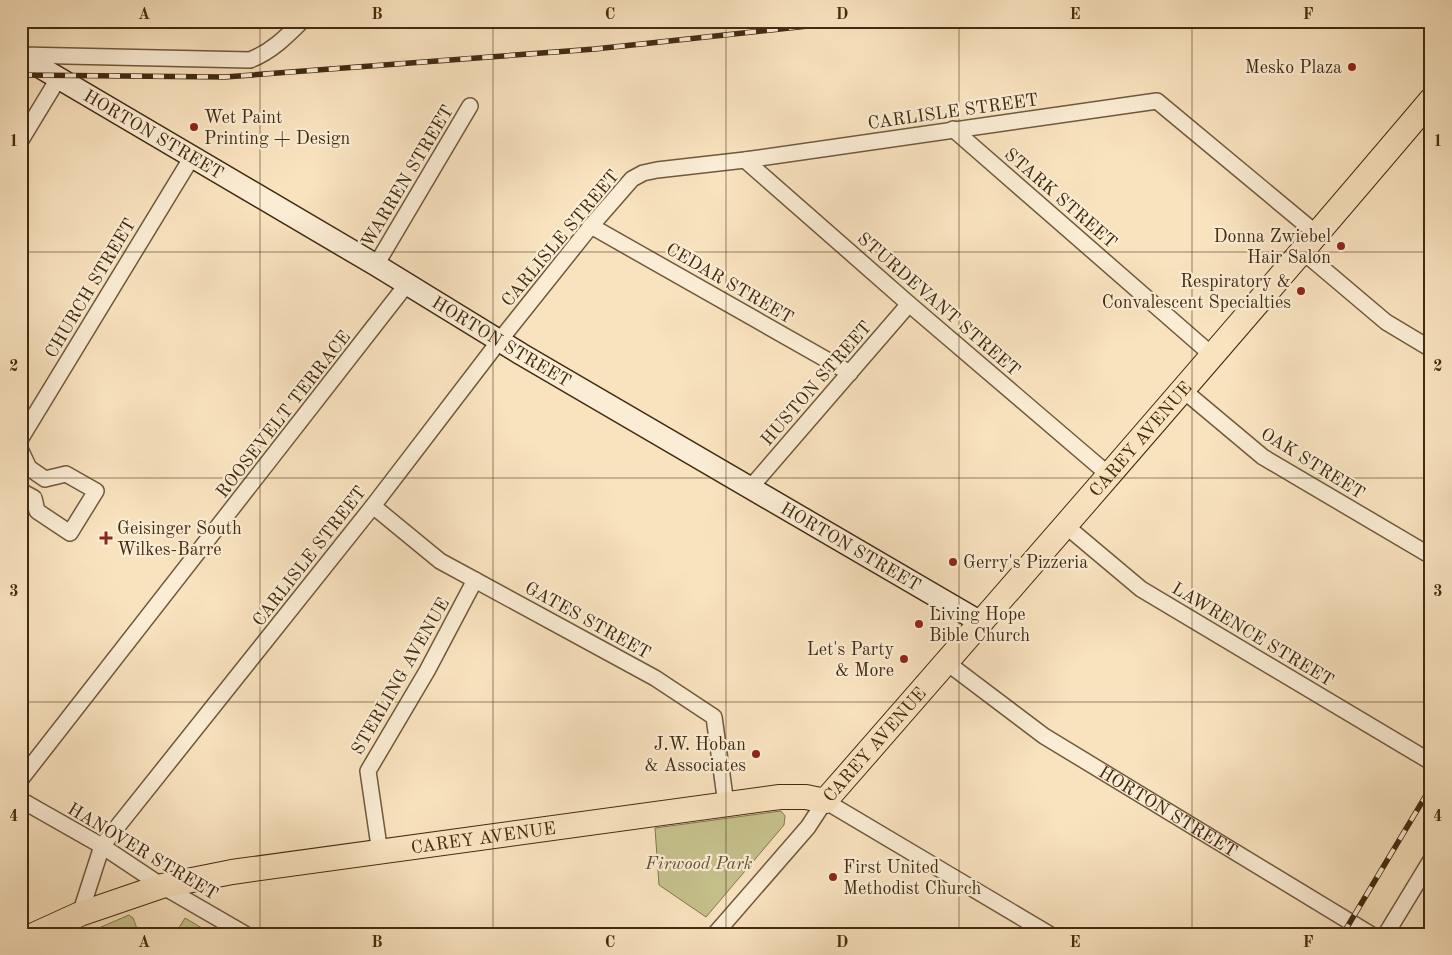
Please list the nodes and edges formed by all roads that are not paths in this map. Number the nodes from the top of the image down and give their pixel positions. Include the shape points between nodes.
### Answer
1 (302, 21) edge
2 (21, 55) edge
3 (58, 79) junction
4 (1431, 100) edge
5 (470, 106) dead end
6 (953, 129) junction
7 (21, 140) edge
8 (192, 157) junction
9 (744, 160) junction
10 (592, 226) junction
11 (1310, 242) junction
12 (376, 265) junction
13 (407, 284) junction
14 (909, 304) junction
15 (500, 340) junction
16 (1431, 349) edge
17 (1212, 355) junction
18 (850, 373) junction
19 (1183, 390) junction
20 (21, 438) edge
21 (21, 451) edge
22 (1110, 474) junction
23 (751, 487) junction
24 (21, 492) edge
25 (373, 506) junction
26 (1066, 526) junction
27 (1431, 556) edge
28 (475, 580) junction
29 (982, 623) junction
30 (946, 662) junction
31 (1431, 762) edge
32 (21, 779) edge
33 (21, 800) edge
34 (825, 801) junction
35 (726, 804) junction
36 (102, 846) junction
37 (380, 853) junction
38 (1431, 860) edge
39 (162, 886) junction
40 (80, 914) junction
41 (36, 934) edge
42 (245, 934) edge
43 (716, 934) edge
44 (1049, 934) edge
45 (1370, 934) edge
46 (1386, 934) edge

1 - 2 street via 277,45 250,60
2 - 3 main road, HORTON STREET
3 - 7 street
3 - 8 main road, HORTON STREET
4 - 11 main road, CAREY AVENUE
5 - 12 street, WARREN STREET
6 - 9 street, CARLISLE STREET
6 - 11 street, CARLISLE STREET via 1157,101
6 - 17 street, STARK STREET
8 - 12 main road, HORTON STREET
8 - 20 street, CHURCH STREET
9 - 10 street, CARLISLE STREET via 643,173 632,179
9 - 14 street, STURDEVANT STREET
10 - 15 street, CARLISLE STREET
10 - 18 street, CEDAR STREET
11 - 16 street, CARLISLE STREET via 1386,322
11 - 17 main road, CAREY AVENUE
12 - 13 main road, HORTON STREET
13 - 15 main road, HORTON STREET
13 - 32 street, ROOSEVELT TERRACE
14 - 18 street, HUSTON STREET
14 - 22 street, STURDEVANT STREET
15 - 23 main road, HORTON STREET
15 - 25 street, CARLISLE STREET
17 - 19 main road, CAREY AVENUE
18 - 23 street, HUSTON STREET
19 - 22 main road, CAREY AVENUE
19 - 27 street, OAK STREET via 1263,457
21 - 24 street via 29,468 44,479 66,474 96,491 70,533 37,511 34,498
22 - 26 main road, CAREY AVENUE
23 - 29 main road, HORTON STREET
25 - 28 street, GATES STREET via 440,561
25 - 36 street, CARLISLE STREET
26 - 29 main road, CAREY AVENUE
26 - 31 street, LAWRENCE STREET via 1141,589
28 - 35 street, GATES STREET via 655,678 714,717
28 - 37 street, STERLING AVENUE via 427,671 368,771
29 - 30 main road, CAREY AVENUE
30 - 34 main road, CAREY AVENUE
30 - 45 street, HORTON STREET via 1044,736
33 - 36 street, HANOVER STREET
34 - 35 main road, CAREY AVENUE via 780,797
34 - 43 street via 808,827
34 - 44 street
35 - 37 main road, CAREY AVENUE
36 - 39 street, HANOVER STREET
36 - 40 street, CARLISLE STREET
37 - 39 main road, CAREY AVENUE via 232,872
38 - 46 street
39 - 40 main road, CAREY AVENUE
39 - 42 street, HANOVER STREET
40 - 41 main road, CAREY AVENUE

